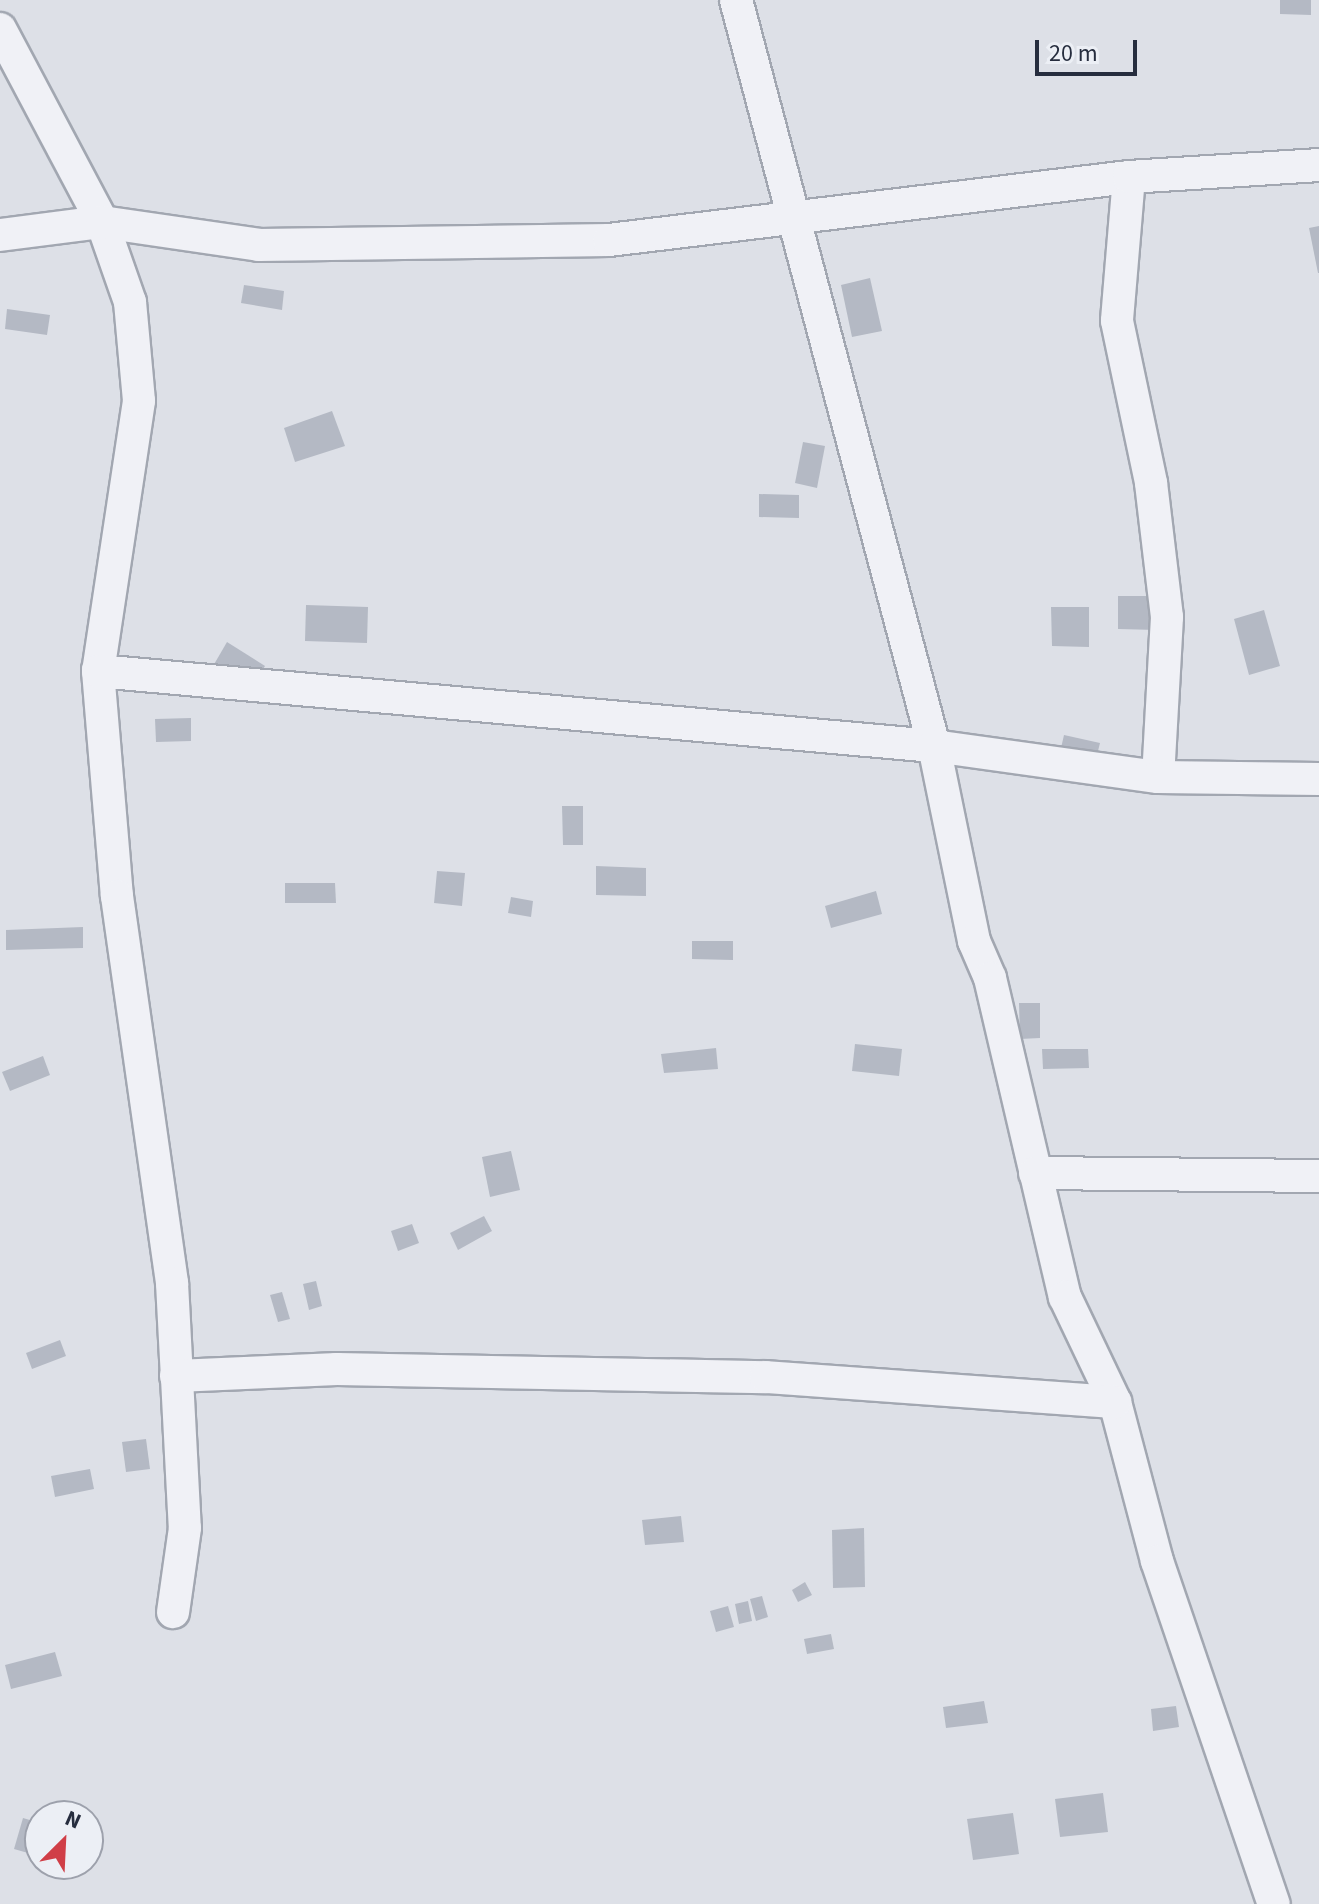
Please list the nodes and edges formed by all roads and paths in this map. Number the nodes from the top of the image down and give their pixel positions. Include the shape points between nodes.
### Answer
1 (736, 0) edge
2 (0, 29) edge
3 (1319, 165) edge
4 (1129, 177) junction
5 (102, 222) junction
6 (796, 223) junction
7 (0, 235) edge
8 (98, 671) junction
9 (934, 746) junction
10 (1158, 777) junction
11 (1319, 779) edge
12 (1035, 1173) junction
13 (1319, 1176) edge
14 (176, 1376) junction
15 (1115, 1402) junction
16 (173, 1612) dead end
17 (1274, 1904) edge

1 - 6 street
2 - 5 street
3 - 4 street
4 - 6 street
4 - 10 street via 1117,321 1151,483 1167,617
5 - 6 street via 259,245 609,240
5 - 7 street
5 - 8 street via 130,302 139,401
6 - 9 street
8 - 9 street
8 - 14 street via 117,896 172,1283
9 - 10 street
9 - 12 street
10 - 11 street
12 - 13 street
12 - 15 street via 1076,1332 1097,1359
14 - 15 street via 337,1369 766,1377
14 - 16 street via 185,1528
15 - 17 street via 1157,1561

